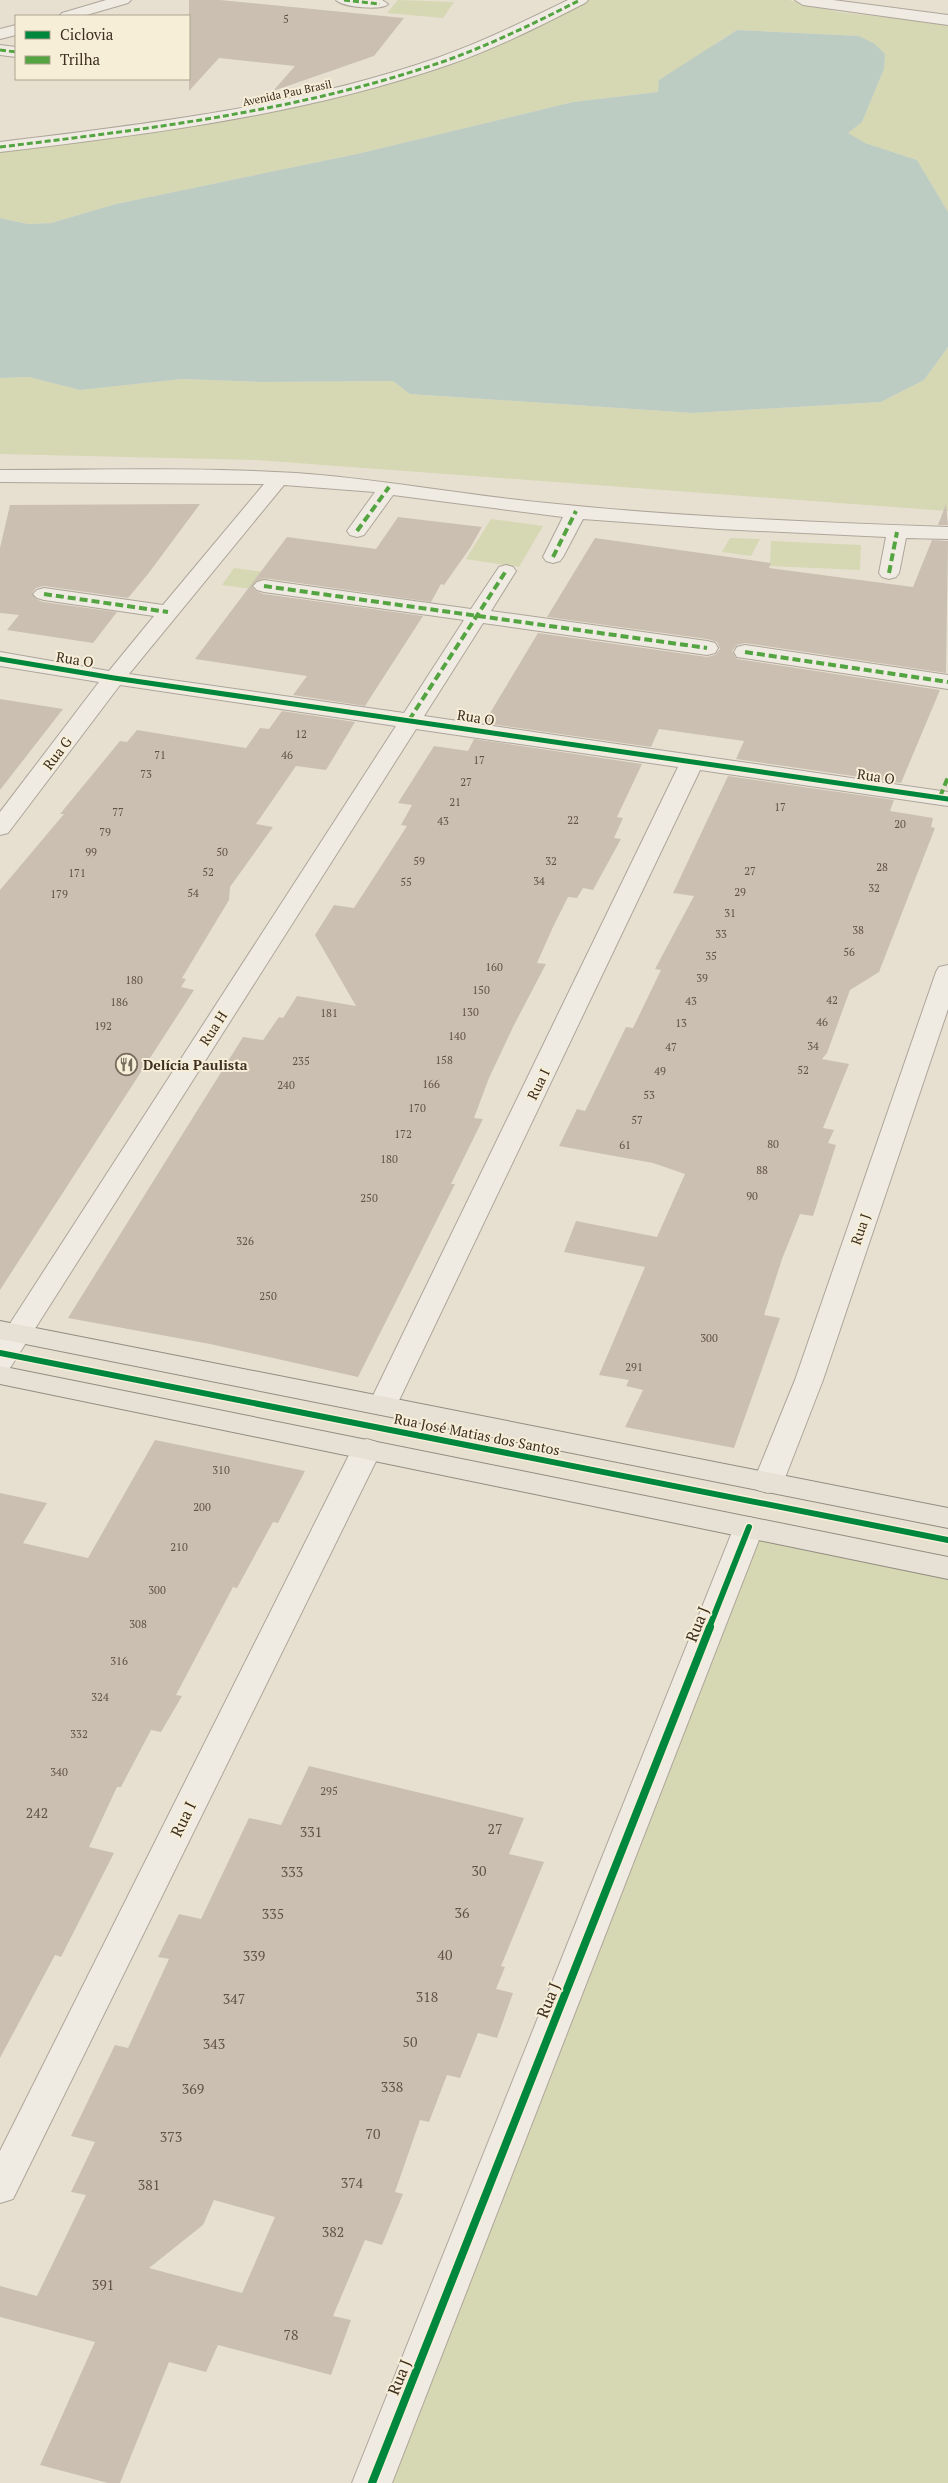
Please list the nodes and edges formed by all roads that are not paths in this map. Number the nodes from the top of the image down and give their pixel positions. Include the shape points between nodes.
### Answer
1 (123, 0) edge
2 (344, 0) edge
3 (561, 0) edge
4 (580, 0) edge
5 (803, 0) edge
6 (868, 0) edge
7 (380, 4) dead end
8 (948, 10) edge
9 (70, 15) edge
10 (948, 20) edge
11 (15, 30) edge
12 (0, 34) edge
13 (0, 50) edge
14 (15, 52) edge
15 (0, 138) edge
16 (0, 147) edge
17 (0, 476) edge
18 (280, 478) junction
19 (388, 487) junction
20 (576, 511) junction
21 (357, 531) dead end
22 (897, 532) junction
23 (948, 534) edge
24 (553, 557) dead end
25 (506, 571) dead end
26 (888, 573) dead end
27 (264, 586) dead end
28 (44, 594) dead end
29 (168, 612) junction
30 (478, 614) junction
31 (707, 648) dead end
32 (746, 652) dead end
33 (0, 659) edge
34 (114, 678) junction
35 (948, 682) edge
36 (409, 720) junction
37 (692, 762) junction
38 (945, 791) edge
39 (0, 828) edge
40 (948, 972) edge
41 (9, 1332) edge
42 (0, 1361) edge
43 (0, 1375) edge
44 (383, 1406) junction
45 (366, 1449) junction
46 (768, 1483) junction
47 (948, 1518) edge
48 (749, 1528) junction
49 (948, 1568) edge
50 (0, 2188) edge
51 (372, 2483) edge

1 - 9 street
2 - 7 street
3 - 15 street, Avenida Pau Brasil via 493,34 313,89 158,117
4 - 16 street via 505,38 397,76 321,96 214,119
5 - 10 street
6 - 8 street
11 - 12 street
13 - 14 street
17 - 18 street
18 - 19 street
18 - 29 street, Rua G
19 - 20 street via 490,503
19 - 21 street
20 - 22 street
20 - 24 street
22 - 23 street
22 - 26 street
25 - 30 street, Rua H
27 - 30 street
28 - 29 street
29 - 34 street, Rua G
30 - 31 street
30 - 36 street, Rua H
32 - 35 street
33 - 34 street, Rua O
34 - 36 street, Rua O
34 - 39 street, Rua G
36 - 37 street, Rua O
36 - 41 street, Rua H
37 - 38 street, Rua O
37 - 44 street, Rua I
40 - 46 street, Rua J via 812,1371
41 - 42 street, Rua H
41 - 44 main road, Rua José Matias dos Santos
43 - 45 main road
44 - 46 main road, Rua José Matias dos Santos
45 - 48 main road
45 - 50 street, Rua I
46 - 47 main road, Rua José Matias dos Santos
48 - 49 main road
48 - 51 street, Rua J

